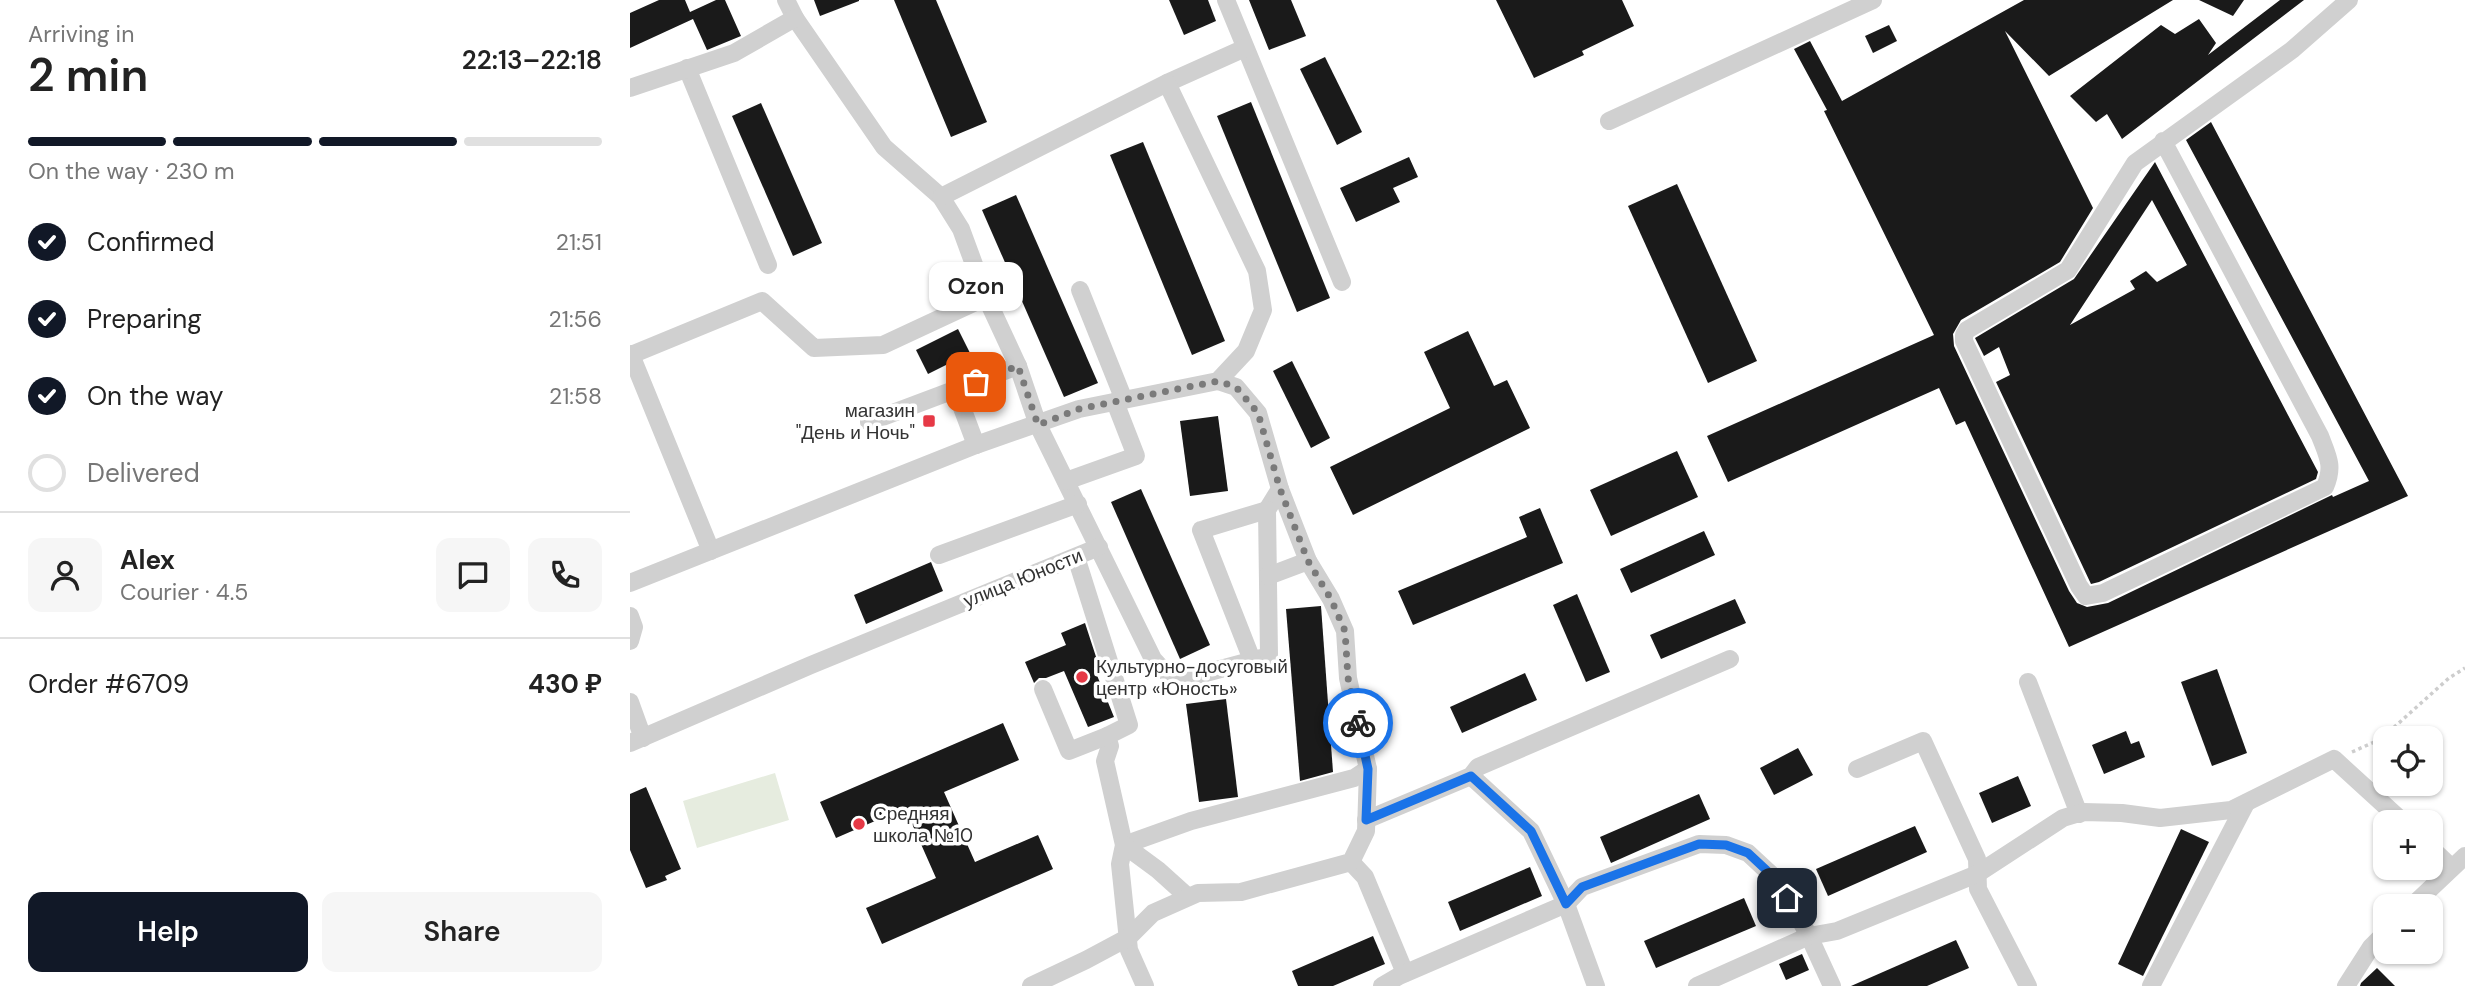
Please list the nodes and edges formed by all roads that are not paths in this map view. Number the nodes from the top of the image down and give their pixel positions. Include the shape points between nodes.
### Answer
1 (786, 0) edge
2 (1226, 0) edge
3 (1873, 0) edge
4 (2349, 0) edge
5 (795, 18) junction
6 (1245, 48) junction
7 (687, 68) junction
8 (1167, 83) junction
9 (630, 88) edge
10 (1609, 121) dead end
11 (2164, 142) junction
12 (942, 197) junction
13 (768, 265) dead end
14 (1342, 282) dead end
15 (1080, 290) dead end
16 (986, 297) junction
17 (630, 355) edge
18 (1018, 366) junction
19 (1218, 381) junction
20 (955, 390) junction
21 (1119, 401) junction
22 (869, 422) dead end
23 (1038, 425) junction
24 (976, 445) junction
25 (1066, 481) junction
26 (1280, 489) junction
27 (1078, 505) junction
28 (1267, 510) junction
29 (1099, 547) junction
30 (711, 551) junction
31 (939, 555) dead end
32 (1076, 556) junction
33 (1308, 561) junction
34 (1268, 576) junction
35 (630, 583) edge
36 (630, 616) edge
37 (630, 641) edge
38 (1730, 659) dead end
39 (1252, 660) junction
40 (2028, 682) dead end
41 (1043, 689) dead end
42 (630, 702) edge
43 (637, 741) edge
44 (1108, 741) junction
45 (1368, 769) junction
46 (1857, 769) dead end
47 (1471, 776) junction
48 (2246, 803) junction
49 (2390, 810) edge
50 (2079, 814) junction
51 (1366, 820) junction
52 (1124, 845) junction
53 (2458, 861) edge
54 (1351, 862) junction
55 (1978, 874) junction
56 (2424, 894) edge
57 (1188, 897) junction
58 (1566, 904) junction
59 (1809, 936) junction
60 (1129, 937) junction
61 (2373, 945) edge
62 (1405, 973) junction
63 (1707, 984) edge
64 (1031, 986) edge
65 (1145, 986) edge
66 (1382, 986) edge
67 (1596, 986) edge
68 (1832, 986) edge
69 (2028, 986) edge
70 (2151, 986) edge
71 (2346, 986) edge

1 - 5 street, улица Юности
2 - 6 street
3 - 10 street
4 - 11 street via 2292,50
5 - 7 street via 734,53
5 - 12 street, улица Юности via 884,147
6 - 8 street
6 - 14 street
7 - 9 street
7 - 13 street
8 - 12 street
8 - 19 street via 1257,271 1263,310 1246,351
11 - 11 street via 2320,436 2331,472 2325,487 2103,593 2086,596 1964,335 2068,270 2135,163
12 - 16 street, улица Юности via 961,229
15 - 21 street
16 - 17 street via 883,345 814,348 762,301
16 - 18 street, улица Юности
17 - 30 street
18 - 20 street
18 - 23 street, улица Юности
19 - 21 street
19 - 26 street via 1236,387 1258,413
20 - 22 street
20 - 24 street
21 - 23 street via 1079,409
21 - 25 street via 1136,456
23 - 24 street
23 - 25 street, улица Юности
24 - 30 street
25 - 27 street, улица Юности
26 - 28 street
26 - 33 street
27 - 29 street, улица Юности
27 - 31 street
28 - 34 street
28 - 39 street via 1201,530
29 - 32 street, улица Юности
29 - 39 street via 1153,659 1164,671 1187,678
30 - 35 street
32 - 43 street, улица Юности
32 - 44 street via 1129,725
33 - 34 street
33 - 45 street via 1345,631 1348,678
34 - 39 street via 1269,656
36 - 37 street via 634,627
38 - 47 street via 1478,767
40 - 50 street
41 - 44 street via 1069,751
42 - 43 street
44 - 52 street via 1105,761
45 - 51 street
45 - 52 street via 1354,778 1191,821
46 - 55 street via 1923,741 1978,859
47 - 51 street
47 - 58 street via 1531,831
48 - 49 street via 2334,759
48 - 50 street via 2231,810 2160,818
48 - 70 street
50 - 55 street via 2063,818
51 - 54 street via 1366,831
52 - 57 street
52 - 60 street via 1120,863
53 - 56 street
54 - 57 street via 1241,891
54 - 62 street via 1365,877
55 - 59 street via 1837,931
55 - 69 street via 1978,889
57 - 60 street via 1153,913
58 - 59 street via 1582,887 1699,844 1726,845 1748,853 1779,882
58 - 62 street
58 - 67 street
59 - 63 street
59 - 68 street
60 - 64 street
60 - 65 street via 1129,950
61 - 71 street
62 - 66 street

